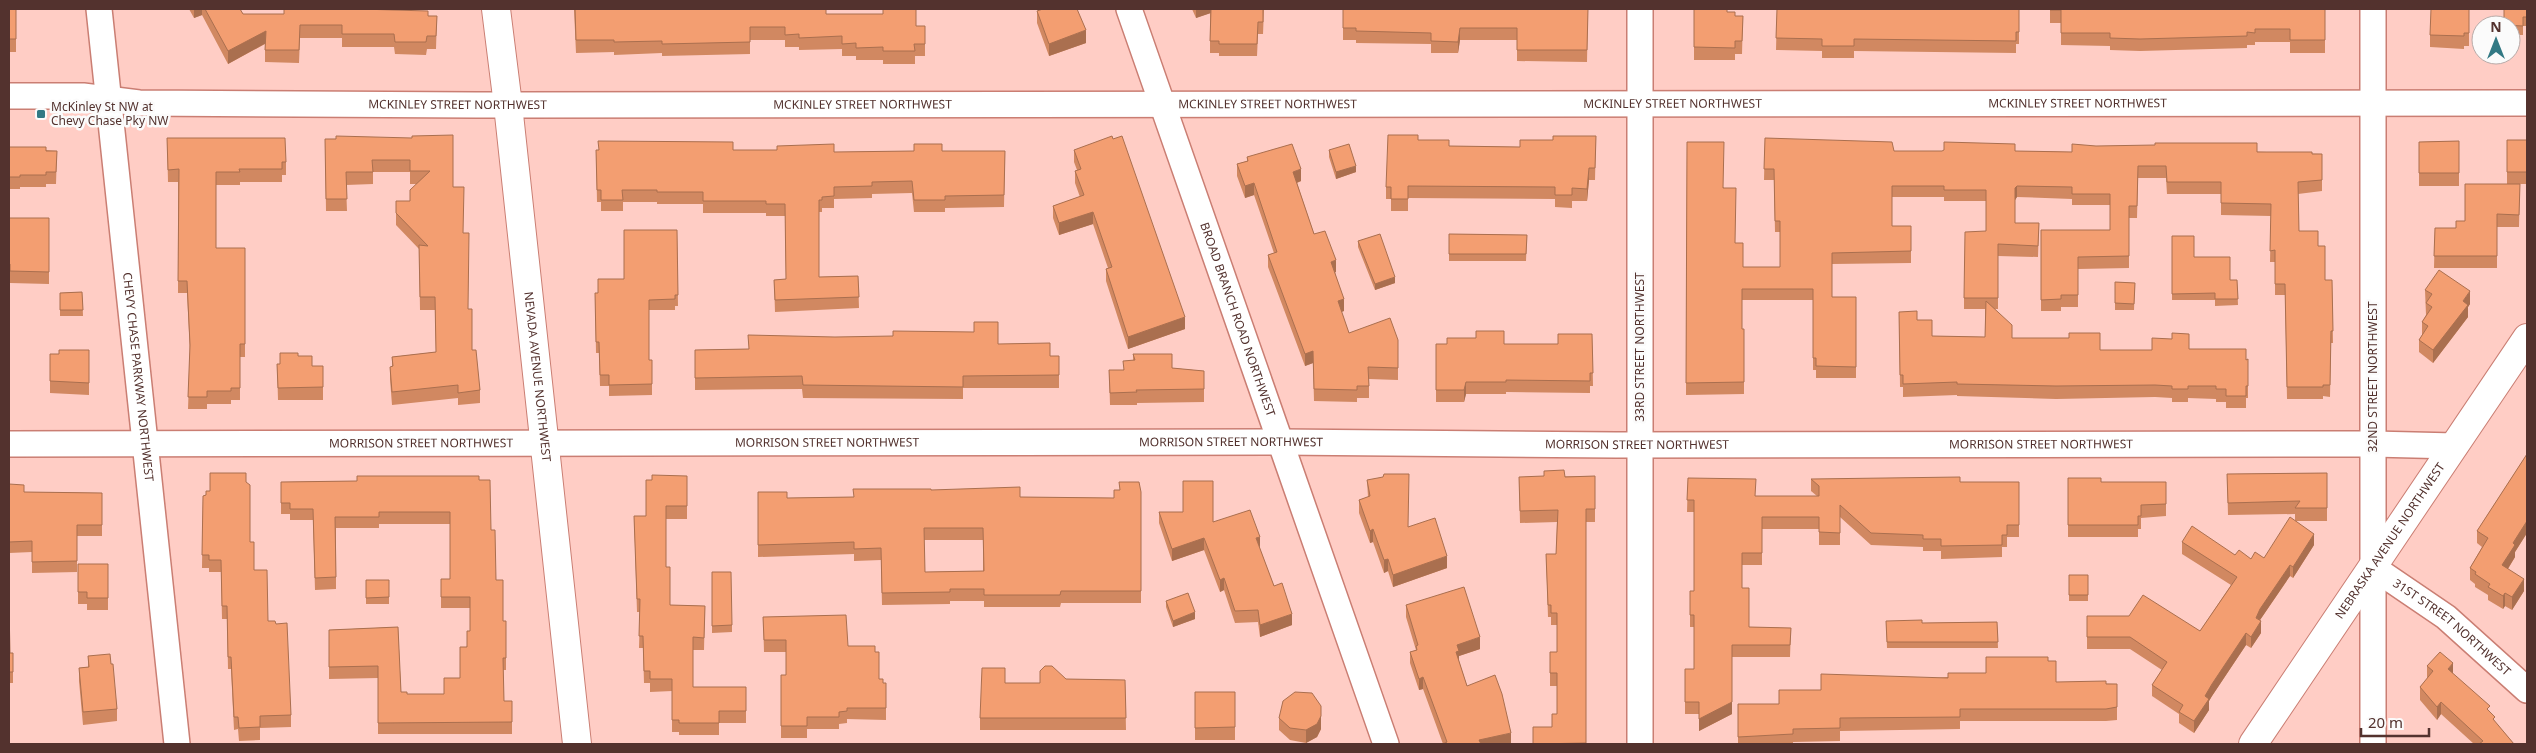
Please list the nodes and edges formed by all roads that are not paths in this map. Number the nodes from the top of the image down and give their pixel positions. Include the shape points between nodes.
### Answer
1 (99, 9) edge
2 (496, 9) edge
3 (1129, 9) edge
4 (1640, 9) edge
5 (2373, 9) edge
6 (9, 96) edge
7 (109, 99) junction
8 (1640, 102) junction
9 (2373, 102) junction
10 (1162, 103) junction
11 (2527, 103) edge
12 (508, 105) junction
13 (2527, 338) edge
14 (1280, 442) junction
15 (9, 444) edge
16 (144, 444) junction
17 (544, 444) junction
18 (2373, 444) junction
19 (1640, 445) junction
20 (2455, 446) junction
21 (2374, 568) junction
22 (2527, 690) edge
23 (177, 744) edge
24 (577, 744) edge
25 (1386, 744) edge
26 (1640, 744) edge
27 (2253, 744) edge
28 (2373, 744) edge

1 - 7 street, CHEVY CHASE PARKWAY NORTHWEST
2 - 12 street, NEVADA AVENUE NORTHWEST
3 - 10 street, BROAD BRANCH ROAD NORTHWEST
4 - 8 street, 33RD STREET NORTHWEST
5 - 9 street, 32ND STREET NORTHWEST
6 - 7 street, MCKINLEY STREET NORTHWEST
7 - 12 street, MCKINLEY STREET NORTHWEST via 139,103
7 - 16 street, CHEVY CHASE PARKWAY NORTHWEST
8 - 9 street, MCKINLEY STREET NORTHWEST
8 - 10 street, MCKINLEY STREET NORTHWEST
8 - 19 street, 33RD STREET NORTHWEST
9 - 11 street, MCKINLEY STREET NORTHWEST
9 - 18 street, 32ND STREET NORTHWEST
10 - 12 street, MCKINLEY STREET NORTHWEST
10 - 14 street, BROAD BRANCH ROAD NORTHWEST
12 - 17 street, NEVADA AVENUE NORTHWEST
13 - 20 street, NEBRASKA AVENUE NORTHWEST
14 - 17 street, MORRISON STREET NORTHWEST
14 - 19 street, MORRISON STREET NORTHWEST
14 - 25 street, BROAD BRANCH ROAD NORTHWEST
15 - 16 street, MORRISON STREET NORTHWEST
16 - 17 street, MORRISON STREET NORTHWEST
16 - 23 street, CHEVY CHASE PARKWAY NORTHWEST
17 - 24 street, NEVADA AVENUE NORTHWEST
18 - 19 street, MORRISON STREET NORTHWEST
18 - 20 street, MORRISON STREET NORTHWEST
18 - 21 street, 32ND STREET NORTHWEST
19 - 26 street, 33RD STREET NORTHWEST
20 - 21 street, NEBRASKA AVENUE NORTHWEST
21 - 22 street, 31ST STREET NORTHWEST via 2446,617
21 - 27 street, NEBRASKA AVENUE NORTHWEST
21 - 28 street, 32ND STREET NORTHWEST

